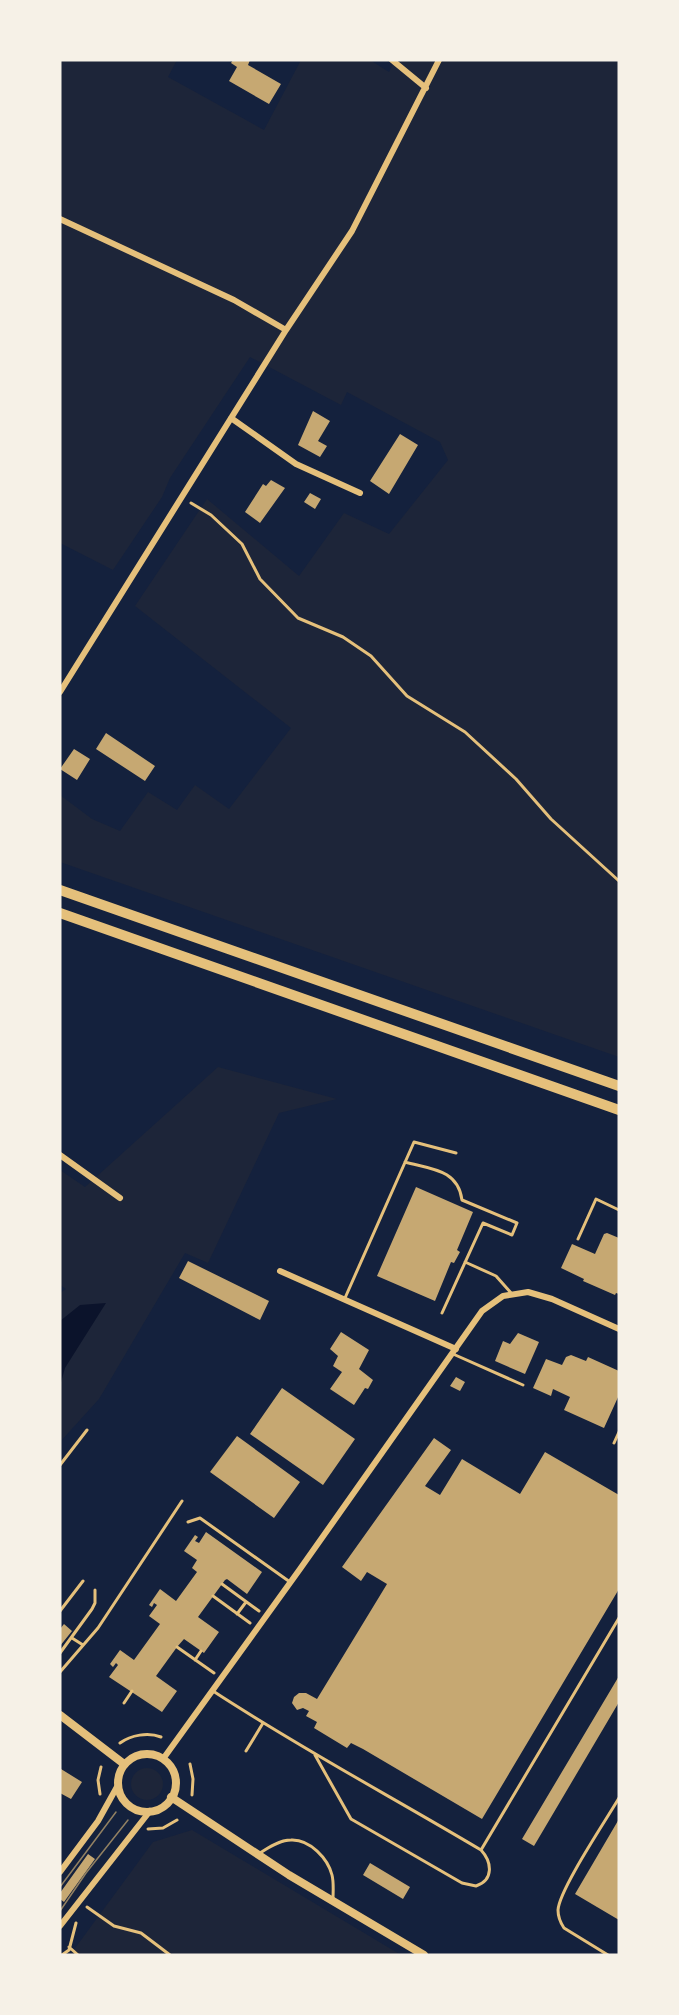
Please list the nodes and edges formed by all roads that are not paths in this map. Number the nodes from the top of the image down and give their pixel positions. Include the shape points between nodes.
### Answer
1 (392, 60) edge
2 (439, 60) edge
3 (426, 88) junction
4 (60, 219) edge
5 (286, 330) junction
6 (231, 418) junction
7 (360, 493) dead end
8 (60, 692) edge
9 (60, 890) edge
10 (60, 913) edge
11 (619, 1086) edge
12 (619, 1110) edge
13 (456, 1153) dead end
14 (60, 1155) edge
15 (405, 1161) junction
16 (120, 1198) dead end
17 (619, 1210) edge
18 (578, 1239) dead end
19 (465, 1262) junction
20 (280, 1271) dead end
21 (513, 1294) junction
22 (344, 1300) junction
23 (442, 1313) dead end
24 (619, 1329) edge
25 (454, 1351) junction
26 (523, 1385) dead end
27 (87, 1430) dead end
28 (619, 1432) edge
29 (614, 1443) dead end
30 (60, 1464) edge
31 (182, 1501) dead end
32 (188, 1522) dead end
33 (83, 1581) dead end
34 (290, 1582) junction
35 (95, 1590) dead end
36 (60, 1611) edge
37 (619, 1618) edge
38 (71, 1638) junction
39 (83, 1645) junction
40 (60, 1653) edge
41 (60, 1672) edge
42 (212, 1690) junction
43 (60, 1716) edge
44 (263, 1723) junction
45 (246, 1751) dead end
46 (315, 1755) junction
47 (163, 1759) junction
48 (124, 1764) junction
49 (118, 1785) junction
50 (171, 1797) junction
51 (619, 1798) edge
52 (150, 1811) junction
53 (482, 1850) junction
54 (258, 1855) junction
55 (60, 1872) edge
56 (333, 1901) junction
57 (60, 1926) edge
58 (424, 1955) edge
59 (608, 1955) edge

1 - 3 street
2 - 3 street
3 - 5 street via 352,231
4 - 5 street via 234,300
5 - 6 street
6 - 7 street via 296,464
6 - 8 street
9 - 11 highway
10 - 12 highway
13 - 15 lane via 414,1142
14 - 16 street
15 - 19 lane via 451,1176 461,1190 462,1200 517,1224 512,1235 483,1223
15 - 22 lane
17 - 18 lane via 596,1199
19 - 21 lane via 496,1276
19 - 23 lane
20 - 22 street
21 - 24 street via 528,1292 552,1299
21 - 25 street via 503,1296 482,1311
22 - 25 street
25 - 26 lane
25 - 34 street
27 - 30 lane
28 - 29 lane
31 - 39 lane
32 - 34 lane via 200,1518
33 - 36 lane
34 - 42 street
35 - 38 lane via 92,1609
37 - 53 lane
38 - 39 lane
38 - 40 lane
39 - 41 lane
42 - 44 lane
42 - 47 street
43 - 48 street
44 - 45 lane
44 - 46 lane
46 - 53 lane
46 - 53 lane via 351,1819 462,1883 476,1886 487,1879 489,1862
47 - 48 street via 145,1754
47 - 50 street via 175,1778
48 - 49 street
49 - 52 street via 129,1805
49 - 55 street via 98,1821
50 - 52 street via 162,1807
50 - 54 street
51 - 59 lane via 558,1908 564,1928
52 - 57 street
54 - 56 street
54 - 56 lane via 289,1839 313,1848 328,1863 333,1878
56 - 58 street

